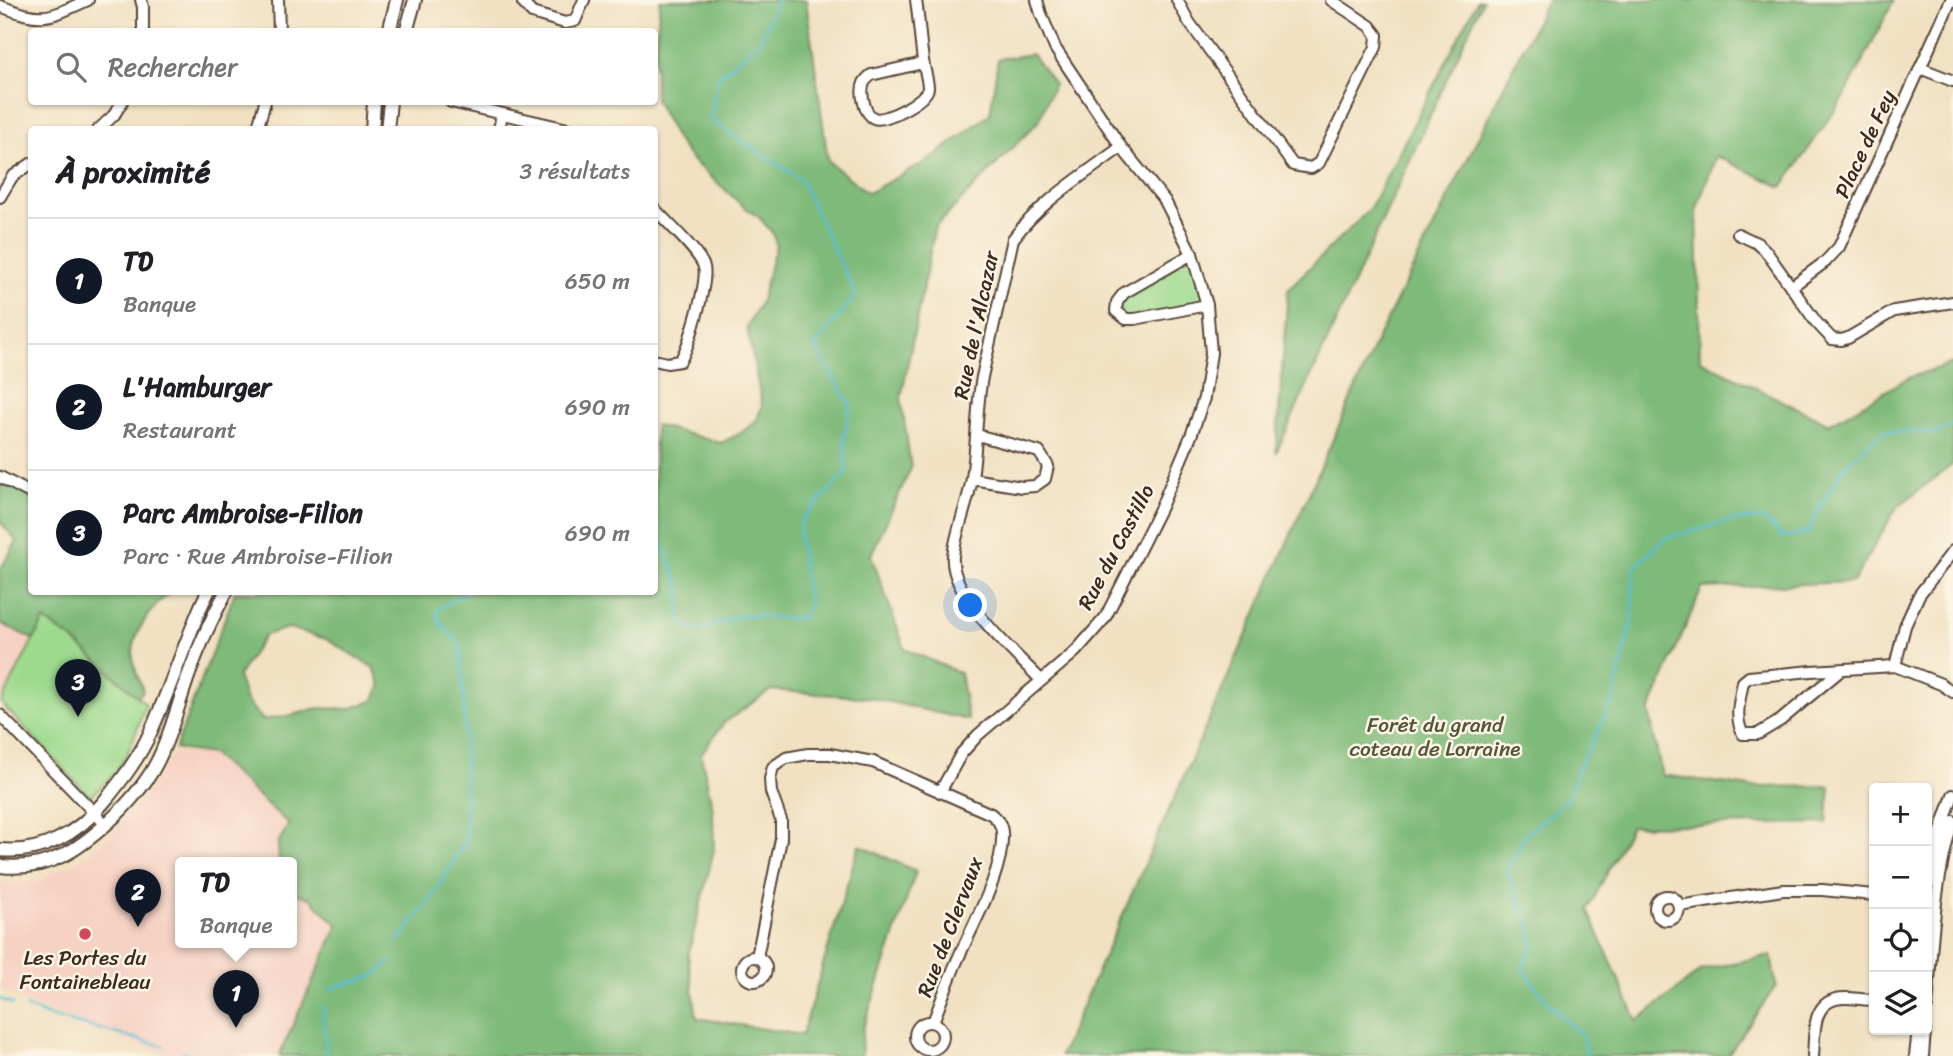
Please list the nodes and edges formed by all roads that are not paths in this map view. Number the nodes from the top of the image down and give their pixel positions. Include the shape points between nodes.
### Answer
1 (88, 0) edge
2 (141, 0) edge
3 (278, 0) edge
4 (397, 0) edge
5 (415, 0) edge
6 (524, 0) edge
7 (583, 0) edge
8 (916, 0) edge
9 (1037, 0) edge
10 (1177, 0) edge
11 (1331, 0) edge
12 (1951, 0) edge
13 (0, 6) edge
14 (142, 28) edge
15 (279, 28) edge
16 (390, 28) edge
17 (406, 28) edge
18 (923, 63) junction
19 (1920, 68) junction
20 (1953, 81) edge
21 (120, 105) edge
22 (264, 105) edge
23 (374, 105) edge
24 (390, 105) edge
25 (464, 105) edge
26 (502, 114) junction
27 (102, 126) edge
28 (258, 126) edge
29 (372, 126) edge
30 (387, 126) edge
31 (500, 126) edge
32 (554, 126) edge
33 (1121, 147) junction
34 (28, 166) edge
35 (0, 197) edge
36 (658, 214) edge
37 (1738, 233) dead end
38 (1192, 254) junction
39 (1791, 287) junction
40 (1953, 302) edge
41 (1207, 305) junction
42 (658, 361) edge
43 (976, 435) junction
44 (0, 477) edge
45 (972, 479) junction
46 (28, 492) edge
47 (1953, 551) edge
48 (207, 595) edge
49 (225, 595) edge
50 (1895, 666) junction
51 (1841, 670) junction
52 (1041, 680) junction
53 (1953, 692) edge
54 (0, 715) edge
55 (940, 792) junction
56 (1952, 797) edge
57 (94, 814) junction
58 (1953, 821) edge
59 (106, 825) junction
60 (0, 850) edge
61 (0, 866) edge
62 (1932, 893) edge
63 (1869, 895) edge
64 (1932, 897) edge
65 (1679, 906) dead end
66 (1931, 909) edge
67 (757, 957) dead end
68 (1928, 972) edge
69 (1869, 1000) edge
70 (933, 1022) dead end
71 (1917, 1035) edge
72 (1925, 1035) edge
73 (1813, 1056) edge
74 (1915, 1056) edge
75 (1923, 1056) edge

1 - 13 street via 44,18
2 - 14 street
3 - 15 street
4 - 16 street
5 - 17 street
6 - 7 street via 532,13 565,23 575,21
8 - 18 street
9 - 33 street, Rue du Castillo via 1055,48
10 - 11 street via 1293,165 1311,168 1320,163 1376,47 1377,34 1370,26
12 - 19 street, Place de Fey
18 - 18 street via 866,79 863,93 869,115 885,118 925,96
19 - 20 street
19 - 39 street, Place de Fey via 1839,247
21 - 27 street
22 - 28 street
23 - 29 street
24 - 30 street
25 - 26 street
26 - 31 street
26 - 32 street
33 - 38 street, Rue du Castillo via 1165,201
33 - 43 street, Rue de l'Alcazar via 1047,203 1013,239 978,399
34 - 35 street via 12,177
36 - 42 street via 705,269 686,351 680,361
37 - 39 street via 1765,250
38 - 41 street, Rue du Castillo
38 - 41 street via 1124,293 1116,311 1135,319
39 - 40 street via 1824,333 1841,340 1894,312
41 - 52 street, Rue du Castillo via 1211,353 1204,398 1161,507 1105,618 1075,652
43 - 45 street, Rue de l'Alcazar
43 - 45 street via 1039,452 1048,466 1045,480 1035,486
44 - 46 street
45 - 52 street, Rue de l'Alcazar via 953,558 956,576 974,610
47 - 50 street via 1919,596 1905,626
48 - 57 street via 150,733 122,780
49 - 59 street via 189,672 156,764
50 - 51 street
50 - 53 street
51 - 51 street via 1749,677 1743,682 1739,705 1738,725 1743,734 1758,734 1781,720
52 - 55 street, Rue du Castillo via 978,735 961,754
54 - 57 street
55 - 67 street, Rue de Clervaux via 873,762 830,754 786,758 774,767 771,792 781,820 781,839
55 - 70 street, Rue de Clervaux via 991,814 1002,831 993,879
56 - 62 street via 1939,836
57 - 59 street
57 - 60 street via 51,843
58 - 64 street
59 - 61 street via 57,858 27,866
63 - 65 street via 1783,890
66 - 68 street
69 - 73 street via 1837,999 1825,1004 1816,1016
71 - 74 street
72 - 75 street

